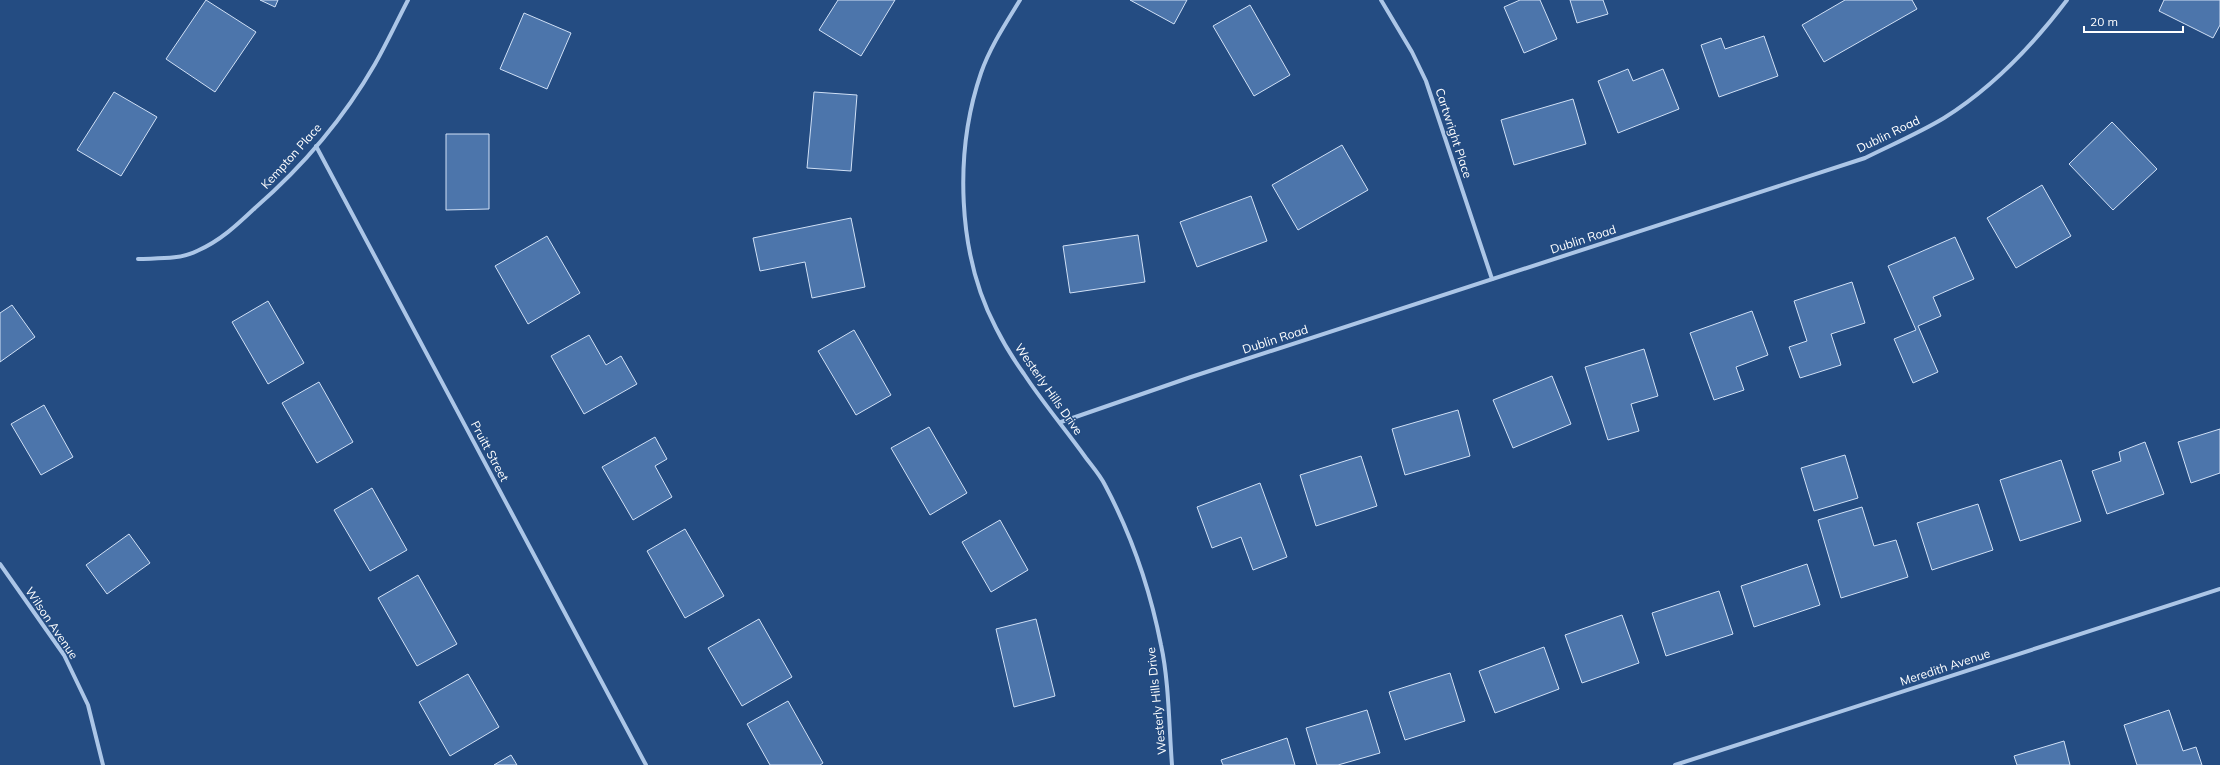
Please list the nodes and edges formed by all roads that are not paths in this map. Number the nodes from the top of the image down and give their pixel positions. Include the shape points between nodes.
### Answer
1 (408, 0) edge
2 (1020, 0) edge
3 (1381, 0) edge
4 (2067, 0) edge
5 (316, 146) junction
6 (138, 258) dead end
7 (1492, 279) junction
8 (1061, 422) junction
9 (0, 564) edge
10 (2220, 589) edge
11 (103, 765) edge
12 (646, 765) edge
13 (1172, 765) edge
14 (1675, 765) edge

1 - 5 street, Kempton Place via 374,65 353,98
2 - 8 street, Westerly Hills Drive via 1000,32 981,72 969,116 964,168 965,223 971,258 996,328 1024,376
3 - 7 street, Cartwright Place via 1426,80
4 - 7 street, Dublin Road via 2043,32 1996,79 1944,118 1865,158
5 - 6 street, Kempton Place via 277,189 226,235 197,252 182,256
5 - 12 street, Pruitt Street
7 - 8 street, Dublin Road
8 - 13 street, Westerly Hills Drive via 1104,483 1134,546 1146,579 1162,647
9 - 11 street, Wilson Avenue via 64,655 88,705
10 - 14 street, Meredith Avenue

